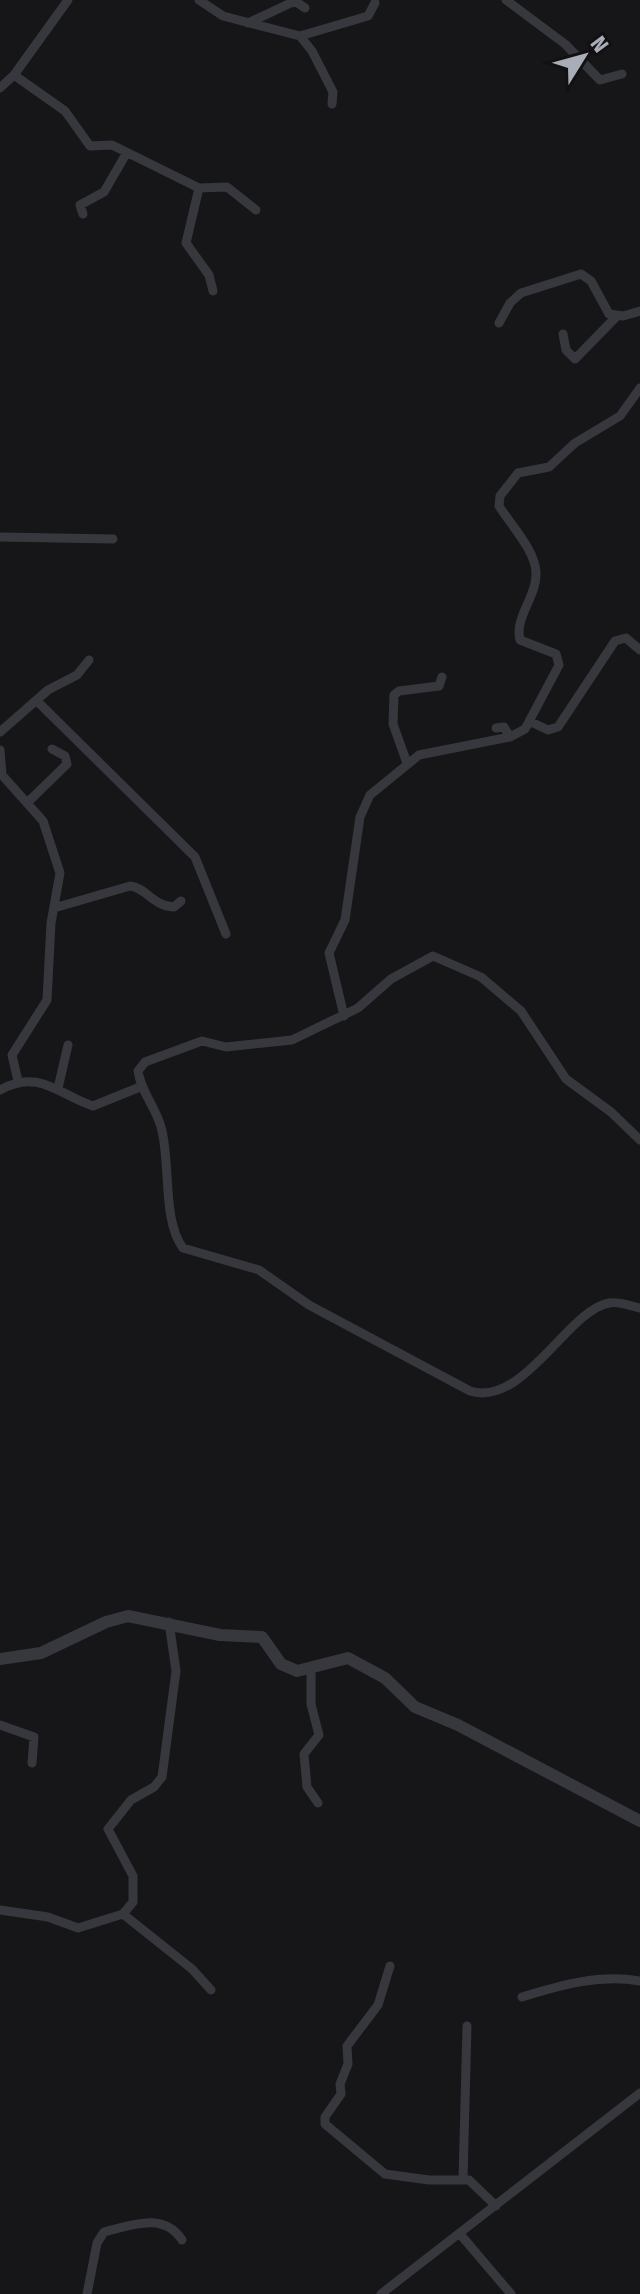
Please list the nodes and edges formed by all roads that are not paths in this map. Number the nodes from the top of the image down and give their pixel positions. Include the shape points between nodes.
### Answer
1 (68, 0) edge
2 (199, 0) edge
3 (506, 0) edge
4 (375, 3) dead end
5 (305, 8) dead end
6 (248, 23) junction
7 (300, 36) junction
8 (622, 74) dead end
9 (8, 76) edge
10 (0, 88) edge
11 (332, 104) dead end
12 (126, 154) junction
13 (199, 188) junction
14 (256, 210) dead end
15 (83, 214) dead end
16 (213, 291) dead end
17 (640, 311) edge
18 (616, 317) junction
19 (499, 323) dead end
20 (563, 334) dead end
21 (640, 388) edge
22 (0, 537) edge
23 (113, 539) dead end
24 (640, 650) edge
25 (89, 660) dead end
26 (442, 677) dead end
27 (38, 702) junction
28 (531, 722) junction
29 (496, 728) dead end
30 (0, 732) edge
31 (510, 737) junction
32 (52, 749) dead end
33 (0, 750) edge
34 (407, 763) junction
35 (27, 803) junction
36 (181, 901) dead end
37 (54, 908) junction
38 (226, 934) dead end
39 (344, 1016) junction
40 (68, 1045) dead end
41 (18, 1081) junction
42 (140, 1087) junction
43 (58, 1088) junction
44 (0, 1090) edge
45 (640, 1140) edge
46 (640, 1308) edge
47 (169, 1622) junction
48 (0, 1659) edge
49 (311, 1669) junction
50 (0, 1725) edge
51 (32, 1763) dead end
52 (318, 1803) dead end
53 (640, 1821) edge
54 (0, 1910) edge
55 (123, 1914) junction
56 (390, 1966) dead end
57 (640, 1981) edge
58 (211, 1990) dead end
59 (522, 1997) dead end
60 (467, 2026) dead end
61 (640, 2093) edge
62 (463, 2179) junction
63 (496, 2206) junction
64 (460, 2234) junction
65 (182, 2240) dead end
66 (87, 2294) edge
67 (381, 2294) edge
68 (511, 2294) edge

1 - 9 street
2 - 6 street via 213,12
3 - 8 street via 565,44 592,76 600,80
4 - 7 street via 368,16
5 - 6 street via 295,1
6 - 7 street
7 - 11 street via 333,92
9 - 10 street
9 - 12 street via 65,111 90,146 112,145
12 - 13 street
12 - 15 street via 104,192 80,205
13 - 14 street via 227,187
13 - 16 street via 186,243 209,275
17 - 18 street
18 - 19 street via 603,309 591,281 581,274 521,293
18 - 20 street via 575,359 566,350
21 - 28 street via 620,416 575,443 549,467 518,473 500,496 499,506 536,570 519,625 520,640 559,659 553,683
22 - 23 street
24 - 28 street via 626,638 615,641 558,727 548,730
25 - 27 street
26 - 34 street via 439,686 394,695 393,724
27 - 30 street
27 - 38 street via 195,857
28 - 31 street
29 - 31 street via 504,727
31 - 34 street via 426,753
32 - 35 street via 65,756 67,764
33 - 35 street via 2,775
34 - 39 street via 370,795 360,817 345,920 329,953
35 - 37 street via 43,821 58,862
36 - 37 street via 174,907 161,906 130,886
37 - 41 street via 47,1000 12,1055
39 - 42 street via 285,1042 226,1047 202,1041 141,1065
39 - 45 street via 391,979 437,957 481,977 521,1011 566,1079
40 - 43 street
41 - 43 street
41 - 44 street
42 - 43 street via 93,1106
42 - 46 street via 162,1129 174,1231 183,1248 259,1270 309,1305 470,1391 490,1394 509,1384 599,1306
47 - 48 street via 117,1618 41,1653
47 - 49 street via 220,1635 262,1637 288,1669
47 - 55 street via 176,1671 162,1777 131,1800 108,1829 133,1876 133,1902
49 - 52 street via 311,1704 319,1735 304,1754 307,1787
49 - 53 street via 353,1659 385,1678 415,1707
50 - 51 street via 34,1737
54 - 55 street via 78,1928
55 - 58 street
56 - 62 street via 378,2005 347,2046 341,2094 325,2124 385,2174
57 - 59 street via 608,1978
60 - 62 street
61 - 63 street
62 - 63 street
63 - 64 street
64 - 67 street
64 - 68 street
65 - 66 street via 175,2230 151,2222 104,2232

